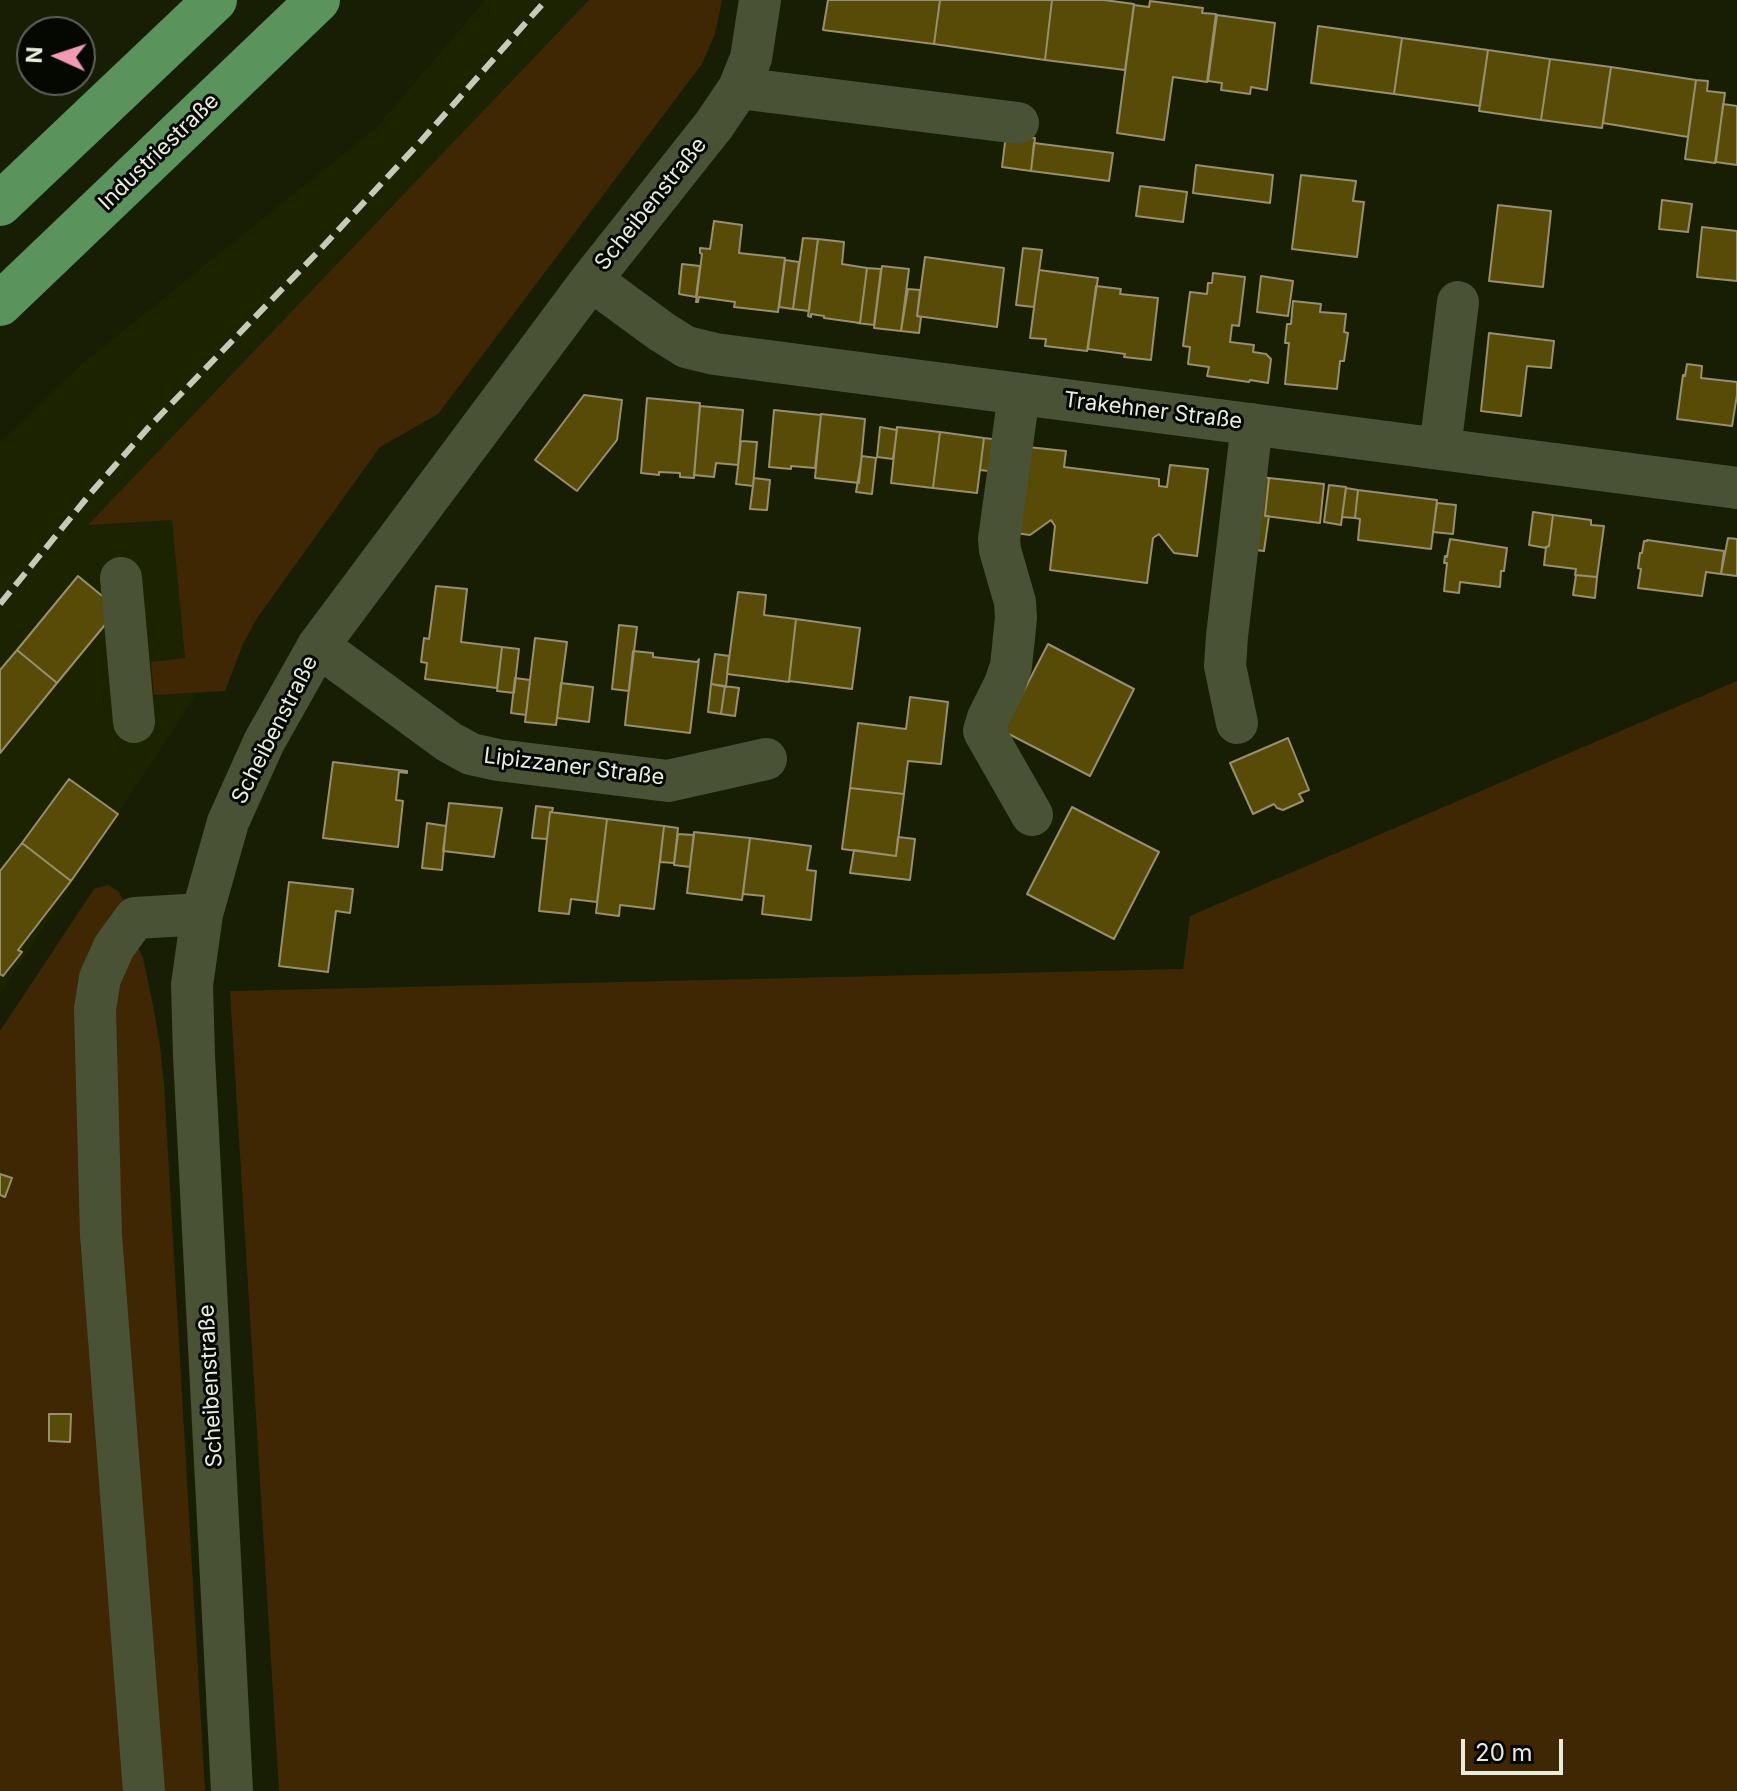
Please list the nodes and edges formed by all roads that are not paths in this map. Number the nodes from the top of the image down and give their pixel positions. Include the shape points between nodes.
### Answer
1 (215, 0) edge
2 (318, 0) edge
3 (760, 0) edge
4 (739, 88) junction
5 (1018, 123) dead end
6 (0, 204) edge
7 (591, 280) junction
8 (1458, 302) dead end
9 (0, 304) edge
10 (1019, 394) junction
11 (1252, 424) junction
12 (1440, 449) junction
13 (1737, 488) edge
14 (121, 578) dead end
15 (318, 646) junction
16 (134, 722) dead end
17 (1237, 723) dead end
18 (766, 759) dead end
19 (1032, 815) dead end
20 (202, 914) junction
21 (144, 1791) edge
22 (232, 1791) edge

1 - 6 highway
2 - 9 highway, Industriestraße
3 - 4 street, Scheibenstraße via 751,58
4 - 5 street
4 - 7 street, Scheibenstraße
7 - 10 street, Trakehner Straße via 686,347
7 - 15 street, Scheibenstraße
8 - 12 street
10 - 11 street, Trakehner Straße
10 - 19 street via 999,539 1016,618 1011,666 984,731
11 - 12 street, Trakehner Straße
11 - 17 street via 1225,666
12 - 13 street, Trakehner Straße
14 - 16 street
15 - 18 street, Lipizzaner Straße via 471,754 668,781
15 - 20 street, Scheibenstraße via 264,742 228,822
20 - 21 street via 135,918 100,978 95,1009 101,1236
20 - 22 street, Scheibenstraße via 192,985 194,1056

